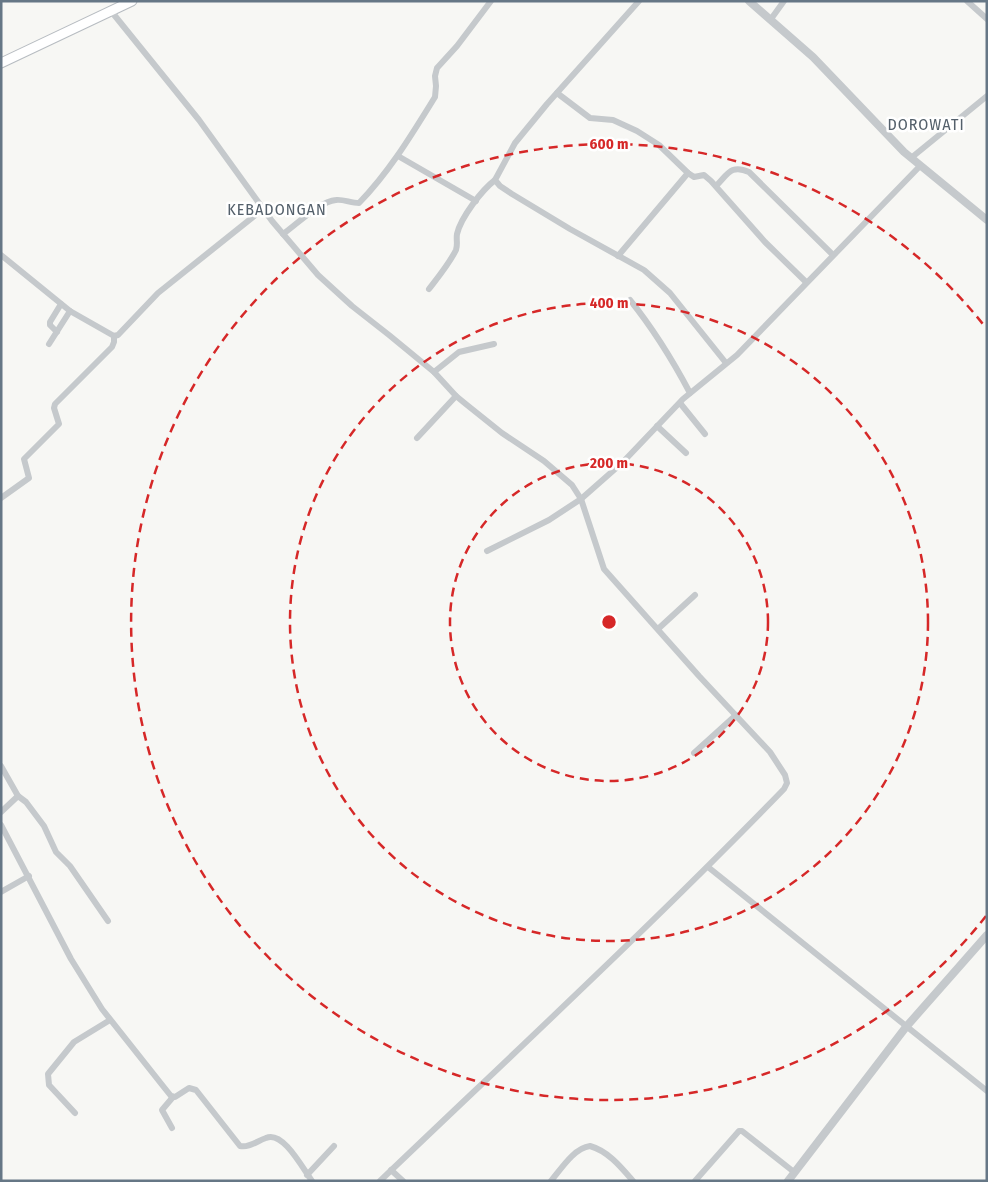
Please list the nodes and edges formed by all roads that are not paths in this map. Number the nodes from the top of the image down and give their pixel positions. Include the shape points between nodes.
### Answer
1 (132, 1) edge
2 (491, 1) edge
3 (749, 1) edge
4 (784, 1) edge
5 (967, 1) edge
6 (636, 2) edge
7 (111, 11) junction
8 (771, 19) junction
9 (987, 19) edge
10 (1, 63) edge
11 (557, 93) junction
12 (987, 96) edge
13 (398, 156) junction
14 (911, 158) junction
15 (920, 166) junction
16 (688, 173) junction
17 (495, 180) junction
18 (716, 186) junction
19 (476, 201) junction
20 (263, 209) junction
21 (987, 220) edge
22 (284, 234) junction
23 (1, 255) edge
24 (833, 255) junction
25 (618, 256) junction
26 (806, 282) junction
27 (429, 289) dead end
28 (630, 300) dead end
29 (61, 304) junction
30 (70, 311) junction
31 (57, 332) junction
32 (114, 336) junction
33 (49, 344) dead end
34 (494, 344) dead end
35 (726, 364) junction
36 (434, 372) junction
37 (690, 393) junction
38 (456, 396) junction
39 (680, 403) junction
40 (657, 426) junction
41 (705, 434) dead end
42 (417, 438) dead end
43 (686, 453) dead end
44 (2, 496) edge
45 (581, 499) junction
46 (487, 551) dead end
47 (695, 596) dead end
48 (658, 629) junction
49 (736, 715) junction
50 (694, 753) dead end
51 (1, 766) edge
52 (18, 796) junction
53 (1, 812) edge
54 (1, 825) edge
55 (708, 867) junction
56 (29, 876) junction
57 (1, 892) edge
58 (108, 922) dead end
59 (987, 934) edge
60 (110, 1020) junction
61 (906, 1027) junction
62 (987, 1091) edge
63 (173, 1097) junction
64 (75, 1113) dead end
65 (172, 1128) dead end
66 (334, 1146) dead end
67 (391, 1170) junction
68 (794, 1172) junction
69 (307, 1175) junction
70 (312, 1181) edge
71 (380, 1181) edge
72 (403, 1181) edge
73 (551, 1181) edge
74 (634, 1181) edge
75 (696, 1181) edge
76 (788, 1181) edge

1 - 7 main road
2 - 13 street via 437,68 435,97
3 - 8 street
4 - 8 street
5 - 9 street
6 - 11 street
7 - 10 main road
7 - 20 street via 199,120
8 - 14 street via 813,57
11 - 16 street via 590,118 613,120 660,145
11 - 17 street via 515,143
12 - 14 street
13 - 19 street
13 - 22 street via 359,203 338,199 330,201
14 - 15 street
15 - 21 street
15 - 24 street
16 - 18 street via 694,177 704,175
16 - 25 street
17 - 19 street
17 - 25 street via 512,194
18 - 24 street via 734,169 750,172
18 - 26 street via 765,242
19 - 27 street via 463,220 457,248
20 - 22 street
20 - 32 street via 158,293
22 - 36 street via 318,274 352,306
23 - 29 street
24 - 26 street
25 - 35 street via 644,270 670,293
26 - 35 street
28 - 37 street via 651,325
29 - 30 street
29 - 31 street via 50,322
30 - 31 street
30 - 32 street
31 - 33 street
32 - 44 street via 112,346 55,404 59,424 24,459 29,478
34 - 36 street via 459,352
35 - 37 street
36 - 38 street
37 - 39 street
38 - 42 street
38 - 45 street via 544,461 572,485
39 - 40 street
39 - 41 street
40 - 43 street
40 - 45 street
45 - 46 street via 549,520
45 - 48 street via 604,569
47 - 48 street
48 - 49 street
49 - 50 street
49 - 55 street via 770,752 787,783
51 - 52 street
52 - 53 street
52 - 58 street via 44,826 56,852 70,866
54 - 56 street
55 - 61 street
55 - 67 street via 607,967
56 - 57 street
56 - 60 street via 71,959
59 - 61 street
60 - 63 street
60 - 64 street via 74,1042 48,1074 48,1085
61 - 62 street
61 - 68 street
63 - 65 street via 162,1110
63 - 69 street via 189,1088 196,1090 240,1146 275,1136 286,1145
66 - 69 street
67 - 71 street
67 - 72 street
68 - 75 street via 739,1131
68 - 76 street
69 - 70 street
73 - 74 street via 580,1149 590,1146 617,1162

